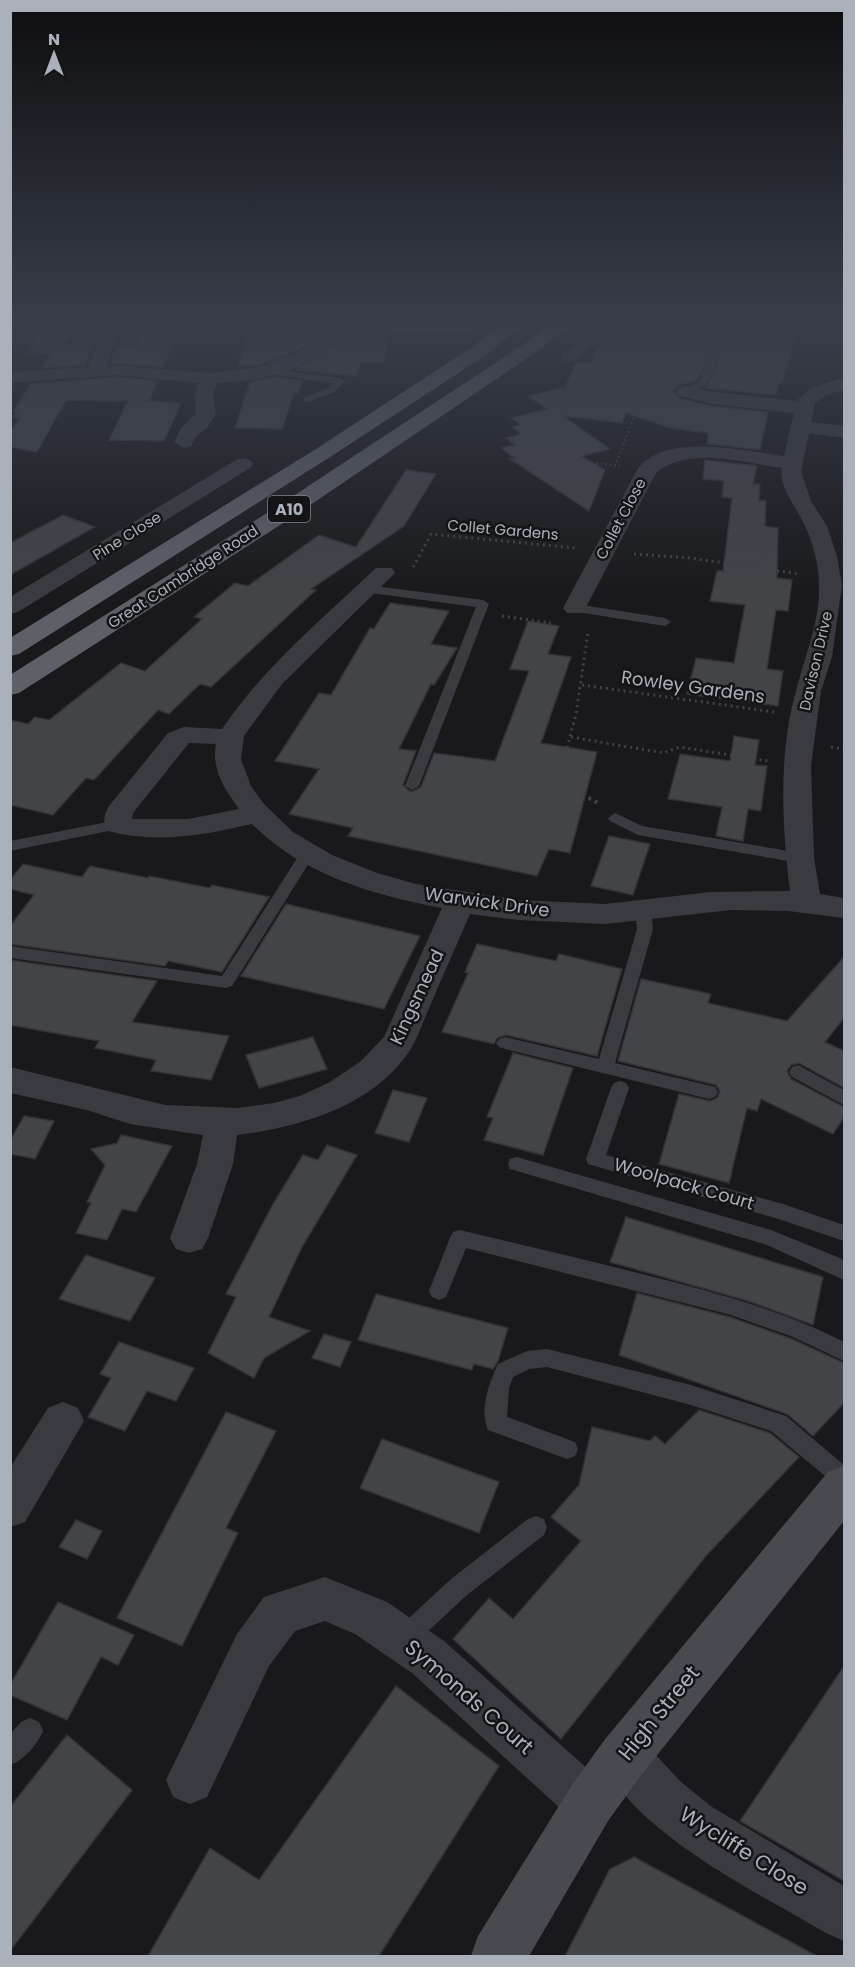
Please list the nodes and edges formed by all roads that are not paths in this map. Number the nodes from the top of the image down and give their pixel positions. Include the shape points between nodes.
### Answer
1 (206, 415) edge
2 (381, 415) edge
3 (430, 415) edge
4 (793, 415) edge
5 (803, 417) junction
6 (844, 432) edge
7 (184, 442) dead end
8 (793, 463) junction
9 (243, 464) dead end
10 (834, 564) edge
11 (383, 585) joint
12 (10, 607) edge
13 (584, 609) joint
14 (665, 622) dead end
15 (10, 649) edge
16 (10, 687) edge
17 (230, 737) junction
18 (412, 786) dead end
19 (257, 814) junction
20 (615, 818) road end
21 (118, 825) junction
22 (10, 846) edge
23 (306, 855) junction
24 (800, 858) junction
25 (461, 900) junction
26 (806, 901) junction
27 (844, 908) edge
28 (642, 910) junction
29 (10, 952) edge
30 (505, 1043) dead end
31 (605, 1067) junction
32 (798, 1072) dead end
33 (10, 1080) edge
34 (620, 1088) dead end
35 (709, 1092) dead end
36 (844, 1098) edge
37 (222, 1123) junction
38 (517, 1164) dead end
39 (844, 1233) edge
40 (189, 1238) dead end
41 (844, 1272) edge
42 (439, 1292) dead end
43 (844, 1352) edge
44 (63, 1421) dead end
45 (567, 1449) dead end
46 (844, 1478) edge
47 (844, 1486) edge
48 (10, 1507) edge
49 (536, 1527) dead end
50 (402, 1639) junction
51 (30, 1731) dead end
52 (10, 1753) edge
53 (624, 1756) junction
54 (190, 1780) dead end
55 (590, 1803) junction
56 (844, 1915) edge
57 (498, 1956) edge

1 - 7 street via 188,432
2 - 15 highway, Great Cambridge Road / A10
3 - 16 highway, Great Cambridge Road / A10
4 - 5 street
5 - 6 street
5 - 8 street, Davison Drive
8 - 10 street, Davison Drive via 793,483
8 - 13 street, Collet Close via 683,453 652,462 604,552
9 - 12 street, Pine Close
10 - 24 street, Davison Drive via 820,657 808,691 798,766
11 - 17 street via 281,670
11 - 18 lane via 483,604
13 - 14 lane
17 - 19 street, Warwick Drive via 232,775 238,790
17 - 21 street via 184,735 177,739 120,812
19 - 21 street via 180,827
19 - 23 street, Warwick Drive
20 - 24 lane via 638,830
21 - 22 lane
23 - 25 street, Warwick Drive via 368,879
23 - 29 lane via 226,982
24 - 26 street, Davison Drive
25 - 28 street, Warwick Drive via 527,911 608,914
25 - 37 street, Kingsmead via 410,1019 384,1061 350,1088 305,1109
26 - 27 street, Warwick Drive
26 - 28 street, Warwick Drive via 727,900
28 - 31 lane via 645,929
30 - 31 lane
31 - 35 lane
32 - 36 lane
33 - 37 street, Kingsmead via 130,1111
34 - 39 lane, Woolpack Court via 595,1159
37 - 40 street via 215,1164
38 - 41 lane via 771,1238
42 - 43 lane via 460,1238 763,1315
44 - 48 street
45 - 46 lane via 496,1423 498,1388 505,1371 526,1360 547,1358 691,1395 778,1423
47 - 53 main road, High Street
49 - 50 lane via 459,1587
50 - 54 street, Symonds Court via 371,1618 325,1599 280,1613 253,1650
50 - 55 street, Symonds Court via 428,1657
51 - 52 lane
53 - 55 main road, High Street
53 - 56 street, Wycliffe Close via 694,1825
55 - 57 main road, High Street

